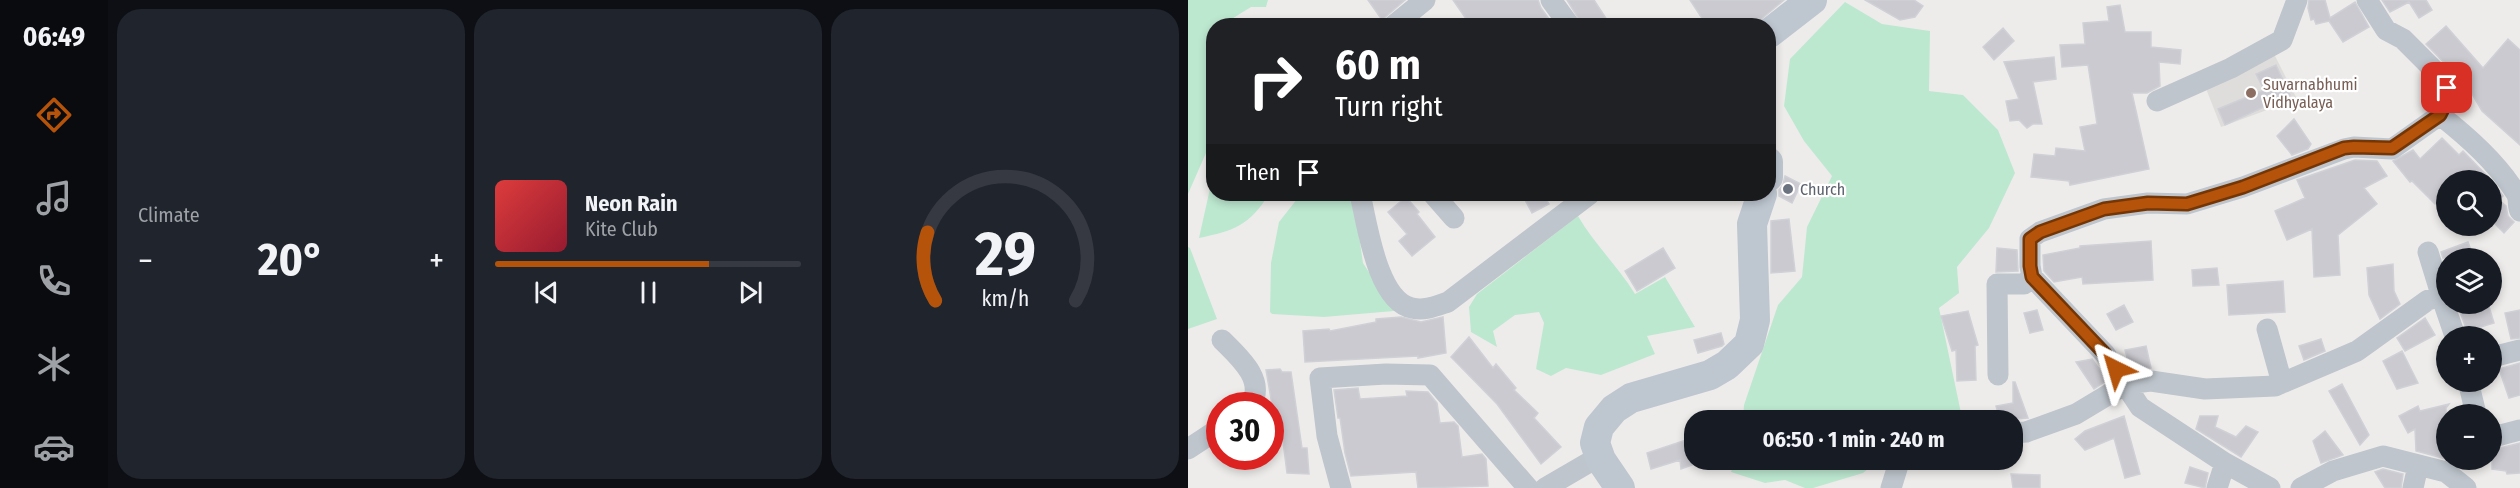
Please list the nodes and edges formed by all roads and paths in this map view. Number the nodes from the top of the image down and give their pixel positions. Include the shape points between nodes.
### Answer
1 (1425, 0) edge
2 (1551, 0) edge
3 (1812, 0) edge
4 (2296, 0) edge
5 (2367, 0) edge
6 (1403, 18) edge
7 (1564, 18) edge
8 (1776, 28) edge
9 (2157, 101) dead end
10 (2440, 115) junction
11 (1362, 201) edge
12 (1439, 201) edge
13 (1581, 201) edge
14 (1760, 201) edge
15 (2520, 211) edge
16 (1454, 218) dead end
17 (2428, 252) dead end
18 (2032, 277) junction
19 (2436, 278) edge
20 (2436, 298) edge
21 (2267, 329) dead end
22 (1222, 340) dead end
23 (2520, 350) edge
24 (2502, 354) edge
25 (1998, 375) dead end
26 (2282, 383) junction
27 (2126, 384) junction
28 (1256, 392) edge
29 (2520, 430) edge
30 (2023, 432) edge
31 (2502, 435) edge
32 (1206, 437) edge
33 (1188, 448) edge
34 (1600, 456) junction
35 (2225, 463) junction
36 (2418, 466) junction
37 (1897, 470) edge
38 (2456, 484) edge
39 (1341, 488) edge
40 (1528, 488) edge
41 (1545, 488) edge
42 (1620, 488) edge
43 (1891, 488) edge
44 (2217, 488) edge
45 (2270, 488) edge
46 (2301, 488) edge
47 (2413, 488) edge

1 - 6 street
2 - 7 street
3 - 8 street
4 - 9 street via 2282,40
5 - 10 street via 2386,30 2403,39 2442,78 2449,97
10 - 15 street via 2499,168 2518,196
10 - 18 street via 2392,148 2344,148 2187,204 2148,203 2104,209 2040,232 2030,239
11 - 13 street via 1380,273 1391,292 1410,308 1427,309 1448,302
12 - 16 street
14 - 34 street via 1752,224 1755,320 1749,344 1710,375 1631,398 1614,409 1599,427 1595,443
17 - 19 street
18 - 25 street via 2024,284 1998,284
18 - 27 street via 2105,354
20 - 26 street via 2428,300 2357,351
21 - 26 street
22 - 28 street via 1245,363
23 - 24 street
26 - 27 street via 2205,389 2151,381
27 - 30 street via 2076,414
27 - 35 street via 2140,408
29 - 31 street
32 - 33 street
34 - 41 street
34 - 42 street
35 - 44 street
35 - 45 street
36 - 38 street via 2446,472
36 - 46 street via 2383,456 2333,471
36 - 47 street
37 - 43 street
39 - 40 street via 1327,436 1320,378 1386,374 1430,375

